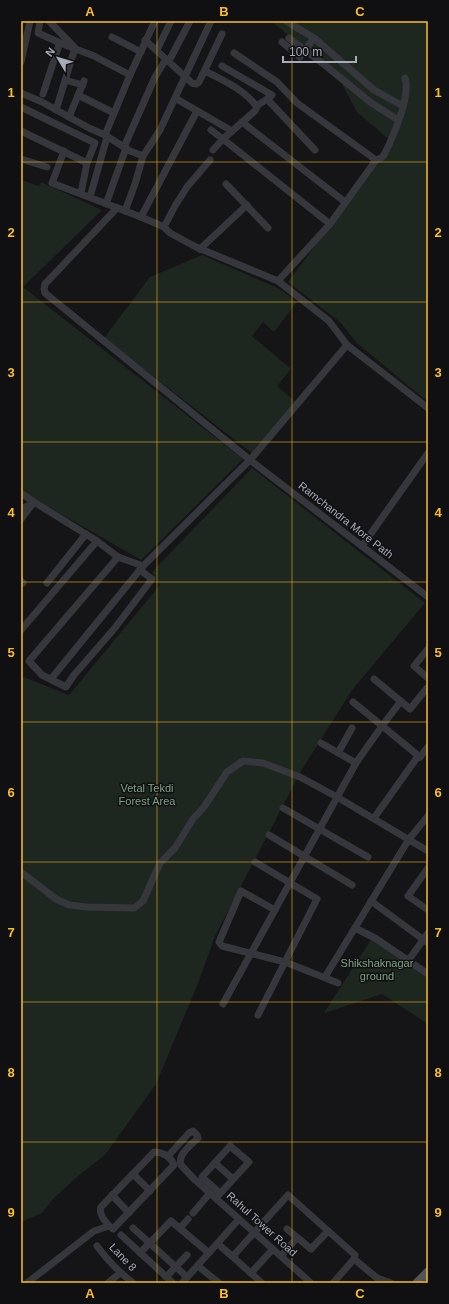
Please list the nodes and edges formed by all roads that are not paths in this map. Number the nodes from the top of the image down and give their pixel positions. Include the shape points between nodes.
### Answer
1 (30, 21) edge
2 (40, 21) edge
3 (49, 21) edge
4 (156, 21) edge
5 (171, 21) edge
6 (190, 21) edge
7 (211, 21) edge
8 (286, 21) edge
9 (222, 34) dead end
10 (112, 37) dead end
11 (289, 38) dead end
12 (314, 38) junction
13 (146, 40) junction
14 (282, 42) dead end
15 (60, 43) junction
16 (75, 48) junction
17 (157, 50) junction
18 (305, 50) junction
19 (141, 52) junction
20 (234, 54) dead end
21 (167, 60) junction
22 (21, 62) edge
23 (222, 66) dead end
24 (205, 71) junction
25 (130, 75) junction
26 (185, 75) junction
27 (405, 78) dead end
28 (65, 80) junction
29 (21, 93) edge
30 (43, 94) dead end
31 (78, 95) junction
32 (175, 98) junction
33 (267, 99) junction
34 (21, 106) edge
35 (256, 106) junction
36 (403, 106) junction
37 (56, 110) junction
38 (197, 111) junction
39 (114, 113) junction
40 (70, 117) junction
41 (398, 120) junction
42 (242, 122) junction
43 (211, 130) dead end
44 (21, 131) edge
45 (232, 131) junction
46 (106, 136) junction
47 (223, 138) junction
48 (125, 148) junction
49 (214, 150) dead end
50 (315, 150) dead end
51 (64, 151) junction
52 (143, 156) junction
53 (21, 159) edge
54 (210, 160) dead end
55 (376, 160) junction
56 (87, 163) junction
57 (47, 167) dead end
58 (226, 184) dead end
59 (81, 193) junction
60 (90, 197) junction
61 (346, 202) junction
62 (106, 204) junction
63 (247, 205) junction
64 (117, 208) junction
65 (125, 211) junction
66 (141, 217) junction
67 (330, 224) junction
68 (164, 228) junction
69 (268, 228) dead end
70 (200, 249) junction
71 (278, 281) junction
72 (347, 345) junction
73 (428, 408) edge
74 (428, 453) edge
75 (250, 460) junction
76 (21, 493) edge
77 (34, 502) junction
78 (21, 509) edge
79 (21, 519) edge
80 (86, 534) junction
81 (97, 541) junction
82 (362, 546) junction
83 (118, 557) junction
84 (141, 568) junction
85 (47, 583) dead end
86 (428, 597) edge
87 (21, 630) edge
88 (428, 649) edge
89 (51, 678) junction
90 (428, 678) edge
91 (374, 679) dead end
92 (427, 688) dead end
93 (401, 701) junction
94 (353, 702) dead end
95 (382, 726) junction
96 (352, 728) dead end
97 (321, 743) dead end
98 (428, 747) edge
99 (338, 753) junction
100 (420, 757) junction
101 (356, 763) junction
102 (337, 797) junction
103 (283, 808) dead end
104 (428, 816) edge
105 (374, 818) junction
106 (320, 828) junction
107 (269, 835) dead end
108 (409, 839) junction
109 (428, 851) edge
110 (305, 856) junction
111 (368, 857) dead end
112 (255, 862) dead end
113 (428, 868) edge
114 (21, 872) edge
115 (290, 882) junction
116 (352, 885) dead end
117 (371, 901) junction
118 (275, 910) junction
119 (428, 910) edge
120 (355, 928) junction
121 (428, 933) edge
122 (426, 941) edge
123 (250, 954) junction
124 (408, 961) junction
125 (285, 962) junction
126 (428, 974) edge
127 (325, 977) junction
128 (338, 983) dead end
129 (223, 1004) dead end
130 (258, 1015) dead end
131 (168, 1156) junction
132 (215, 1163) junction
133 (133, 1174) junction
134 (233, 1179) junction
135 (150, 1191) junction
136 (210, 1193) junction
137 (112, 1195) junction
138 (218, 1196) junction
139 (129, 1213) junction
140 (239, 1219) junction
141 (106, 1227) dead end
142 (134, 1228) dead end
143 (180, 1228) junction
144 (287, 1229) dead end
145 (328, 1231) junction
146 (254, 1233) junction
147 (121, 1235) dead end
148 (297, 1238) junction
149 (150, 1242) junction
150 (218, 1244) junction
151 (97, 1246) dead end
152 (273, 1249) junction
153 (140, 1252) junction
154 (209, 1253) junction
155 (187, 1255) dead end
156 (281, 1256) junction
157 (233, 1257) junction
158 (354, 1258) junction
159 (198, 1266) junction
160 (176, 1267) junction
161 (120, 1272) junction
162 (428, 1272) edge
163 (251, 1273) junction
164 (166, 1277) junction
165 (187, 1277) junction
166 (302, 1280) edge
167 (26, 1283) edge
168 (108, 1283) edge
169 (133, 1283) edge
170 (173, 1283) edge
171 (182, 1283) edge
172 (218, 1283) edge
173 (262, 1283) edge
174 (311, 1283) edge
175 (333, 1283) edge
176 (391, 1283) edge
177 (417, 1283) edge

1 - 22 street
2 - 15 street via 38,33
3 - 16 street
4 - 13 street
5 - 17 street
6 - 21 street
7 - 26 street
8 - 12 street
9 - 24 street
10 - 19 street
11 - 18 street
12 - 18 street
12 - 36 street via 374,90
13 - 17 street
13 - 19 street
14 - 18 street via 300,57
15 - 16 street
15 - 30 street
16 - 25 street
16 - 28 street
17 - 21 street
18 - 41 street via 370,102
19 - 25 street
20 - 55 street via 277,82 297,103
21 - 26 street
21 - 48 street via 155,77
23 - 33 street via 270,93 272,95
24 - 26 street via 196,84
24 - 35 street via 228,83
25 - 39 street
26 - 32 street
27 - 36 street via 407,83
28 - 31 street via 84,83
28 - 37 street
29 - 37 street
31 - 39 street
31 - 40 street
32 - 38 street
32 - 52 street via 160,130
33 - 35 street
33 - 50 street
34 - 56 street via 95,142
35 - 42 street via 255,111
36 - 41 street
37 - 40 street
38 - 45 street
38 - 66 street
39 - 46 street
40 - 46 street
41 - 55 street via 384,154
42 - 45 street
42 - 61 street
43 - 47 street
44 - 51 street
45 - 47 street
46 - 48 street
46 - 60 street
47 - 49 street
47 - 67 street
48 - 52 street
48 - 62 street
51 - 56 street
51 - 59 street via 52,183
52 - 65 street
53 - 57 street
54 - 68 street via 187,187
55 - 61 street
56 - 59 street
58 - 63 street
59 - 60 street
60 - 62 street
61 - 67 street
62 - 64 street
63 - 69 street
63 - 70 street
64 - 65 street
64 - 75 street, Ramchandra More Path via 45,284 45,293
65 - 66 street
66 - 68 street
67 - 71 street
68 - 70 street
70 - 71 street
71 - 72 street via 329,321
72 - 73 street
72 - 75 street
74 - 82 street
75 - 82 street, Ramchandra More Path
75 - 84 street
76 - 77 street
77 - 78 street
77 - 79 street
77 - 80 street
80 - 81 street
80 - 85 street
81 - 83 street
81 - 87 street
82 - 86 street, Ramchandra More Path
83 - 84 street
83 - 89 street via 29,661 42,674
84 - 89 street
84 - 89 street via 152,579 114,629 66,687
88 - 90 street via 414,666
91 - 93 street
92 - 93 street via 410,709
93 - 95 street
94 - 95 street
95 - 100 street
95 - 101 street
96 - 99 street
97 - 99 street
98 - 100 street
99 - 101 street
100 - 105 street
101 - 102 street
102 - 105 street
102 - 106 street
102 - 114 street via 300,777 263,763 243,760 227,772 175,848 160,863 142,901 134,908 69,905
103 - 106 street
104 - 108 street
105 - 108 street
106 - 110 street
106 - 111 street
107 - 110 street
108 - 109 street
108 - 117 street
110 - 115 street
110 - 116 street
112 - 115 street
113 - 119 street via 408,896
115 - 118 street
115 - 125 street via 317,899
117 - 120 street
117 - 122 street
118 - 123 street
118 - 123 street via 240,891 219,942 222,946
120 - 124 street via 375,938
120 - 127 street
121 - 122 street
122 - 124 street
123 - 125 street
123 - 129 street
124 - 126 street
125 - 127 street
125 - 130 street
127 - 128 street
131 - 133 street via 154,1152
131 - 135 street via 174,1165
131 - 136 street, Rahul Tower Road via 193,1131 198,1138 181,1156 180,1163
132 - 134 street
132 - 134 street via 230,1146 240,1154 248,1162
132 - 138 street via 202,1177
133 - 135 street
133 - 137 street
134 - 138 street
135 - 139 street
136 - 138 street, Rahul Tower Road
136 - 143 street
137 - 139 street
137 - 139 street via 100,1210 100,1214 110,1227 116,1228
138 - 140 street, Rahul Tower Road
140 - 146 street, Rahul Tower Road
140 - 150 street
141 - 167 street via 94,1231
142 - 149 street
143 - 149 street via 171,1221
143 - 154 street
144 - 148 street
145 - 146 street via 288,1195
145 - 148 street via 311,1249
145 - 158 street via 354,1254
146 - 152 street, Rahul Tower Road
146 - 157 street
147 - 153 street
148 - 156 street
149 - 153 street
149 - 160 street
150 - 154 street
150 - 157 street
151 - 161 street, Lane 8
152 - 156 street, Rahul Tower Road
152 - 163 street
153 - 164 street
154 - 159 street
155 - 160 street
156 - 166 street, Rahul Tower Road
157 - 163 street
158 - 175 street
158 - 176 street via 377,1278
159 - 165 street
159 - 172 street
160 - 164 street
160 - 165 street
161 - 168 street
161 - 169 street, Lane 8
162 - 177 main road
163 - 173 street
164 - 170 street
165 - 171 street
166 - 174 street, Rahul Tower Road

